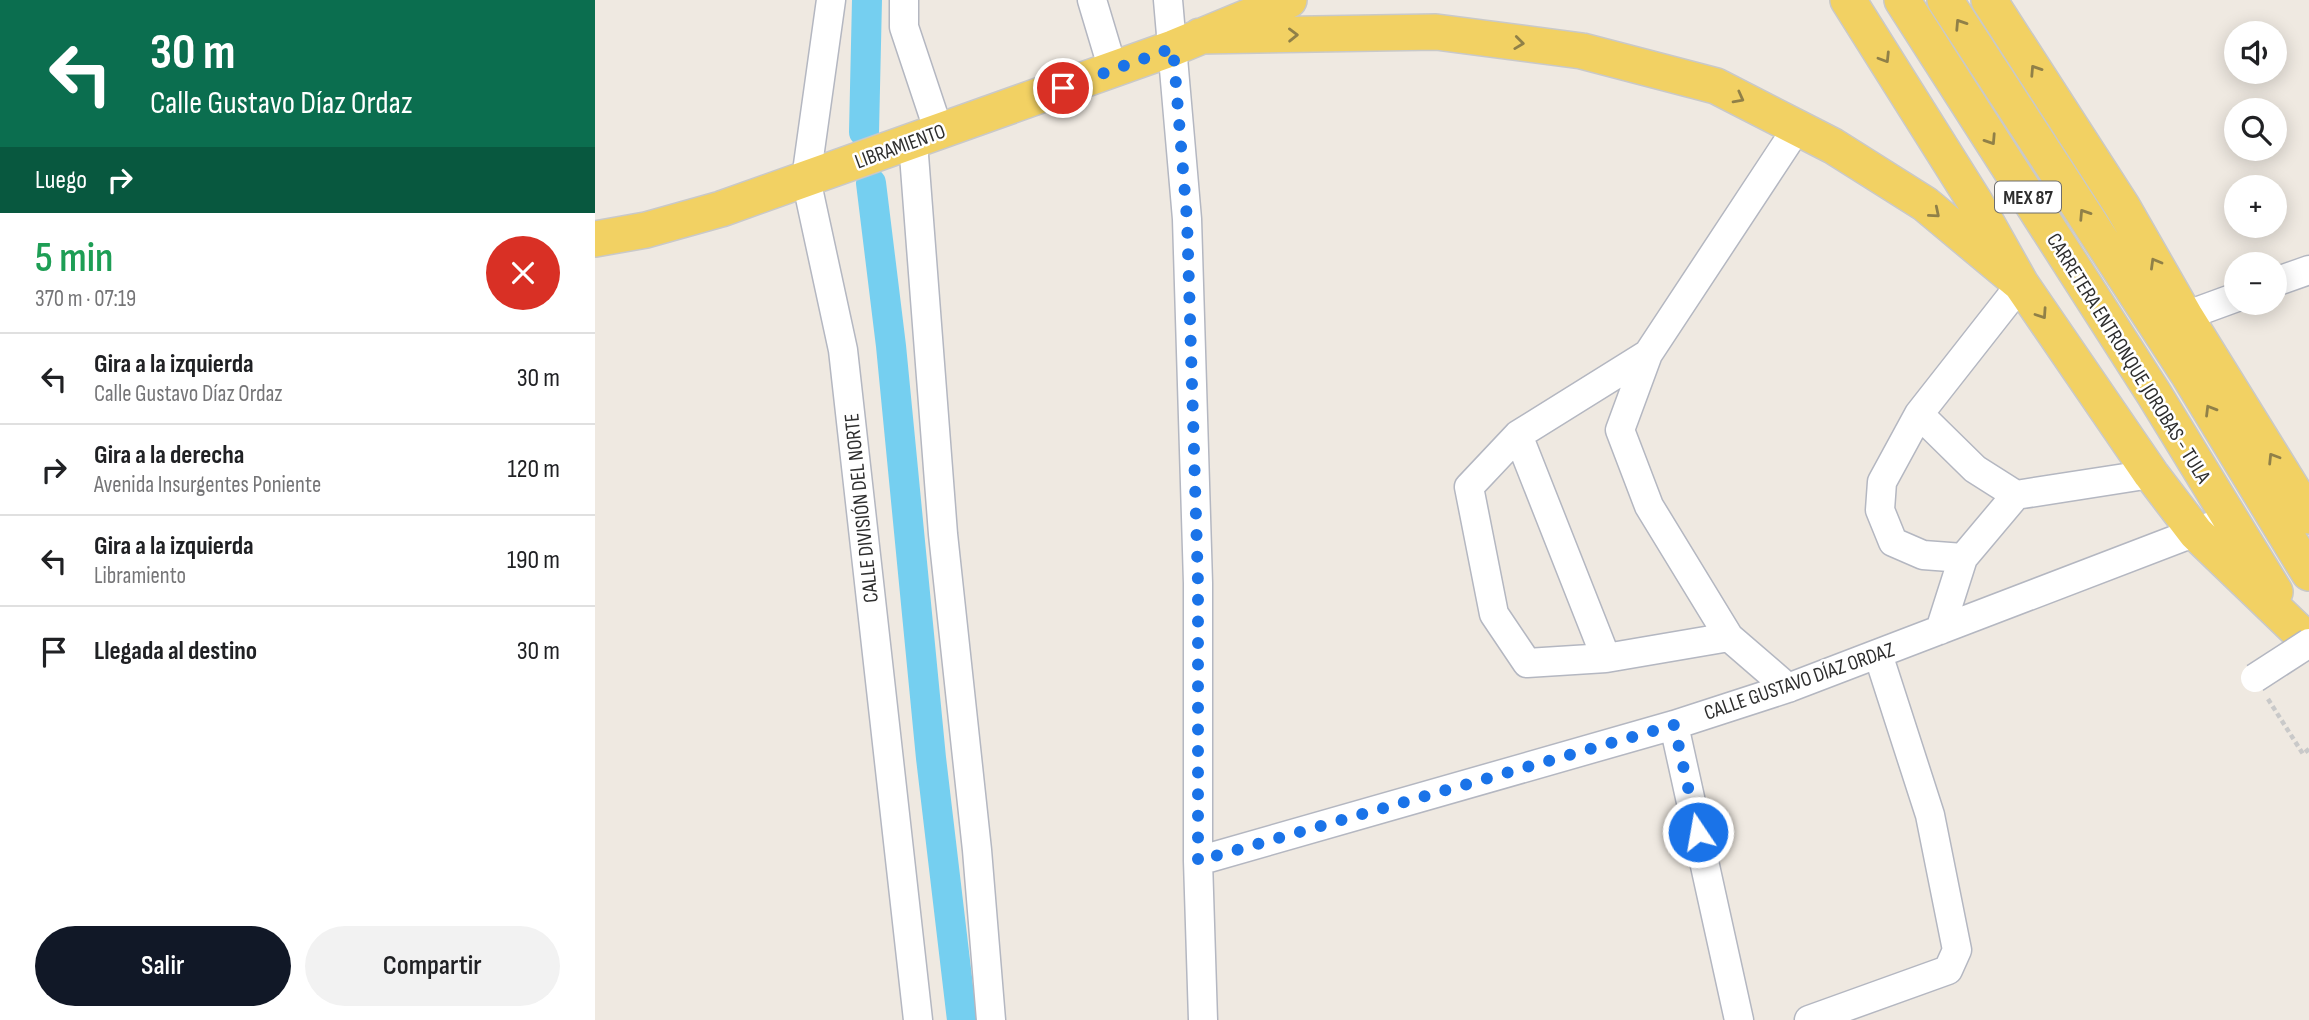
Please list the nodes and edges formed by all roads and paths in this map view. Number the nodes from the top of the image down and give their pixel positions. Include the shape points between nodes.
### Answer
1 (831, 0) edge
2 (904, 0) edge
3 (1092, 0) edge
4 (1168, 0) edge
5 (1289, 0) edge
6 (1848, 0) edge
7 (1902, 0) edge
8 (1945, 0) edge
9 (1989, 0) edge
10 (1187, 42) junction
11 (1113, 70) junction
12 (1797, 128) junction
13 (926, 137) junction
14 (806, 179) junction
15 (595, 239) edge
16 (2309, 270) edge
17 (2287, 278) edge
18 (2021, 284) junction
19 (2224, 302) edge
20 (2185, 316) junction
21 (1648, 354) junction
22 (1919, 414) junction
23 (1518, 435) junction
24 (2151, 474) junction
25 (2016, 495) junction
26 (2309, 516) edge
27 (2229, 518) junction
28 (2196, 533) junction
29 (2304, 553) edge
30 (1963, 558) junction
31 (1940, 630) junction
32 (1729, 637) junction
33 (2306, 641) edge
34 (1878, 654) junction
35 (1606, 658) junction
36 (2255, 678) joint
37 (1788, 688) junction
38 (1674, 725) junction
39 (2309, 749) edge
40 (1198, 861) junction
41 (918, 1020) edge
42 (991, 1020) edge
43 (1203, 1020) edge
44 (1739, 1020) edge
45 (1809, 1020) edge

1 - 14 street, CALLE DIVISIÓN DEL NORTE
2 - 13 street via 904,27
3 - 11 street
4 - 10 street
5 - 10 main road, LIBRAMIENTO
6 -> 18 main road
7 -> 27 main road, CARRETERA ENTRONQUE JOROBAS - TULA / MEX 87
29 -> 8 main road, CARRETERA ENTRONQUE JOROBAS - TULA / MEX 87
20 -> 9 main road via 2122,206
10 - 11 main road, LIBRAMIENTO
10 -> 12 main road via 1436,32 1582,51 1716,86
10 - 40 street via 1187,219 1198,583
11 - 13 main road, LIBRAMIENTO
12 -> 18 main road via 1925,204
12 - 21 street
13 - 14 main road, LIBRAMIENTO
13 - 42 street via 943,534
14 - 15 main road, LIBRAMIENTO via 721,209
14 - 41 street, CALLE DIVISIÓN DEL NORTE via 843,350
16 - 17 street
18 - 22 street
18 -> 24 main road
19 - 20 street
26 -> 20 main road
21 - 23 street
21 - 32 street via 1620,430 1649,506
22 - 25 street via 1975,469
22 - 30 street via 1882,482 1880,510 1893,542 1923,555
23 - 35 street
23 - 35 street via 1469,486 1494,614 1527,663
24 - 25 street
24 - 28 main road
25 - 30 street
27 - 28 street, CALLE GUSTAVO DÍAZ ORDAZ
27 - 33 main road, CARRETERA ENTRONQUE JOROBAS - TULA / MEX 87
28 - 31 street, CALLE GUSTAVO DÍAZ ORDAZ
28 - 33 main road
30 - 31 street
31 - 34 street, CALLE GUSTAVO DÍAZ ORDAZ
32 - 35 street
32 - 37 street
33 - 36 street, bridge
34 - 37 street, CALLE GUSTAVO DÍAZ ORDAZ
34 - 45 street via 1930,815 1957,950 1948,970
36 - 39 path via 2303,754
37 - 38 street, CALLE GUSTAVO DÍAZ ORDAZ
38 - 40 street, CALLE GUSTAVO DÍAZ ORDAZ
38 - 44 street
40 - 43 street

